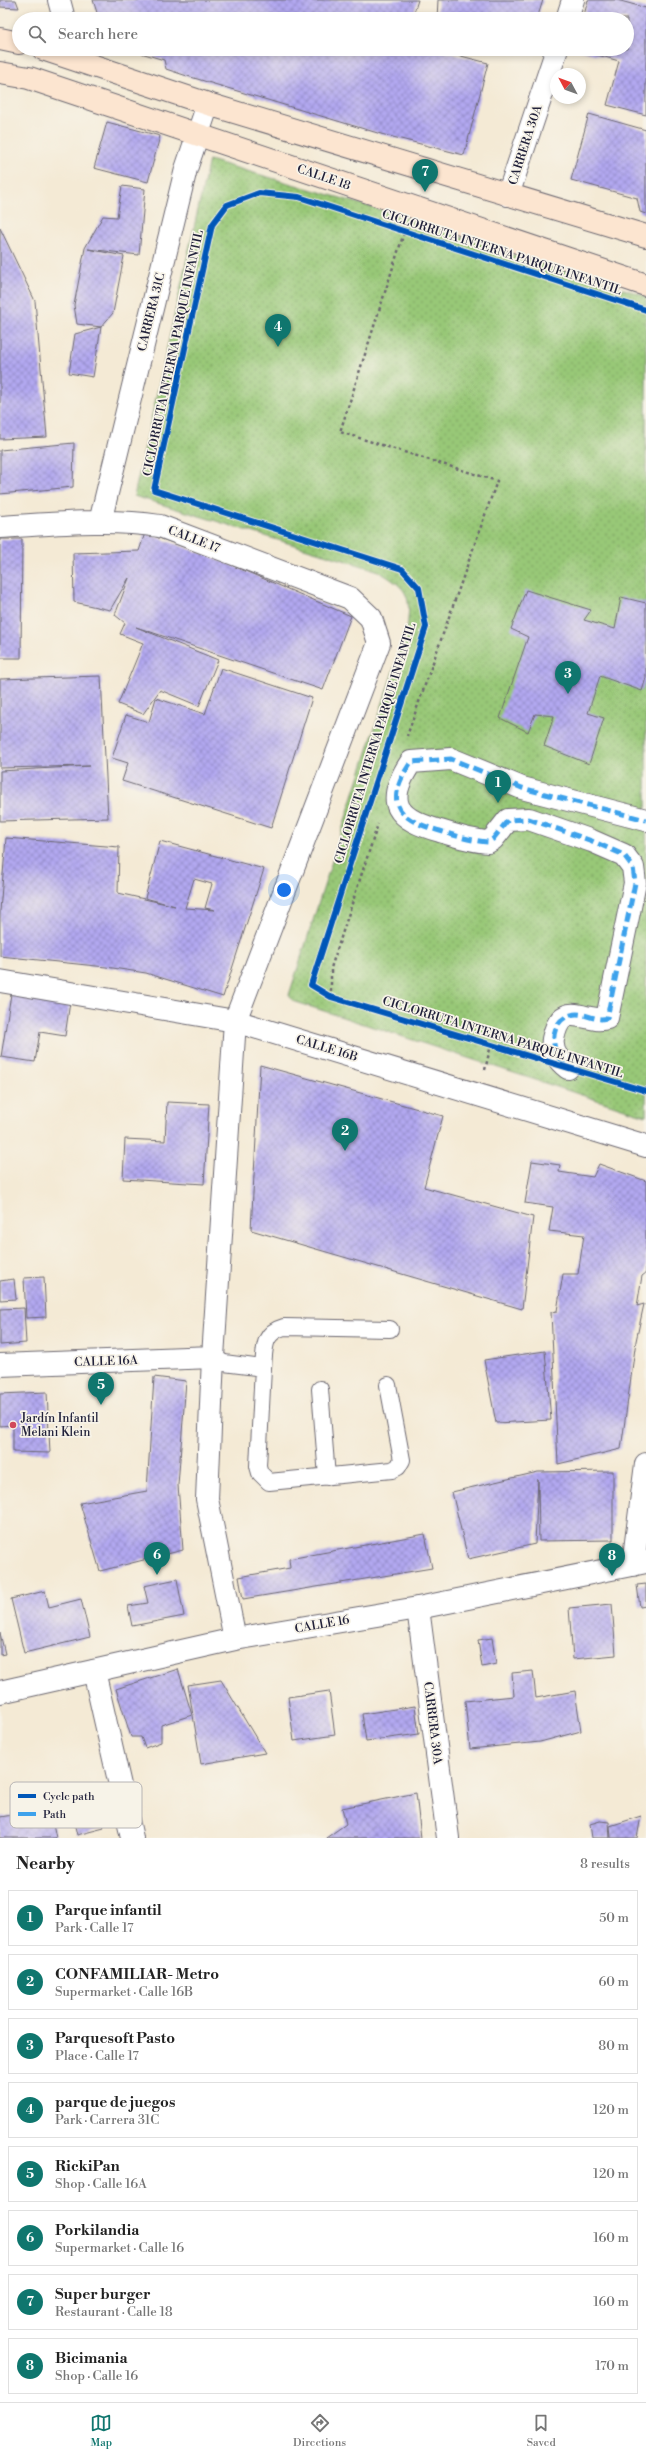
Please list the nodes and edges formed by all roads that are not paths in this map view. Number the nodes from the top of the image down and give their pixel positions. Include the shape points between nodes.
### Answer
1 (59, 0) edge
2 (573, 0) edge
3 (62, 12) edge
4 (569, 12) edge
5 (0, 39) edge
6 (12, 42) edge
7 (77, 56) edge
8 (555, 56) edge
9 (0, 73) edge
10 (208, 104) junction
11 (197, 135) junction
12 (508, 195) junction
13 (646, 236) edge
14 (646, 285) edge
15 (100, 522) junction
16 (0, 527) edge
17 (646, 820) edge
18 (0, 981) edge
19 (235, 1020) junction
20 (568, 1068) dead end
21 (646, 1146) edge
22 (390, 1329) dead end
23 (213, 1357) junction
24 (0, 1365) edge
25 (263, 1368) junction
26 (388, 1385) dead end
27 (320, 1389) dead end
28 (646, 1464) edge
29 (327, 1477) junction
30 (639, 1563) edge
31 (418, 1608) junction
32 (234, 1639) junction
33 (94, 1671) junction
34 (0, 1692) edge
35 (119, 1782) edge
36 (130, 1828) edge
37 (132, 1838) edge
38 (448, 1838) edge

1 - 3 street
2 - 4 street
5 - 6 main road
7 - 10 main road
8 - 12 street, CARRERA 30A
9 - 11 main road, CALLE 18 via 29,78
10 - 11 street, CARRERA 31C
10 - 12 main road
11 - 14 main road, CALLE 18
11 - 15 street, CARRERA 31C via 186,169
12 - 13 main road
15 - 16 street, CALLE 17
15 - 19 street, CALLE 17 via 134,522 160,526 350,598 371,618 379,643
17 - 20 street via 522,788 451,759 411,762 398,784 398,804 402,813 415,824 488,842 498,834 508,820 529,819 624,855 633,867 635,883 607,1018 602,1020 571,1015 563,1019 554,1034 555,1052 559,1061
18 - 19 street, CALLE 16B
19 - 21 street, CALLE 16B
19 - 23 street
22 - 25 lane via 274,1330 266,1341
23 - 24 street, CALLE 16A
23 - 25 lane via 224,1363
23 - 32 street via 207,1499
25 - 29 lane via 258,1466 260,1473 269,1482
26 - 29 lane via 402,1460 398,1467 392,1470
27 - 29 lane
28 - 30 street
30 - 31 street, CALLE 16
31 - 32 street, CALLE 16
31 - 38 street, CARRERA 30A
32 - 33 street, CALLE 16
33 - 34 street, CALLE 16
33 - 35 street
36 - 37 street

